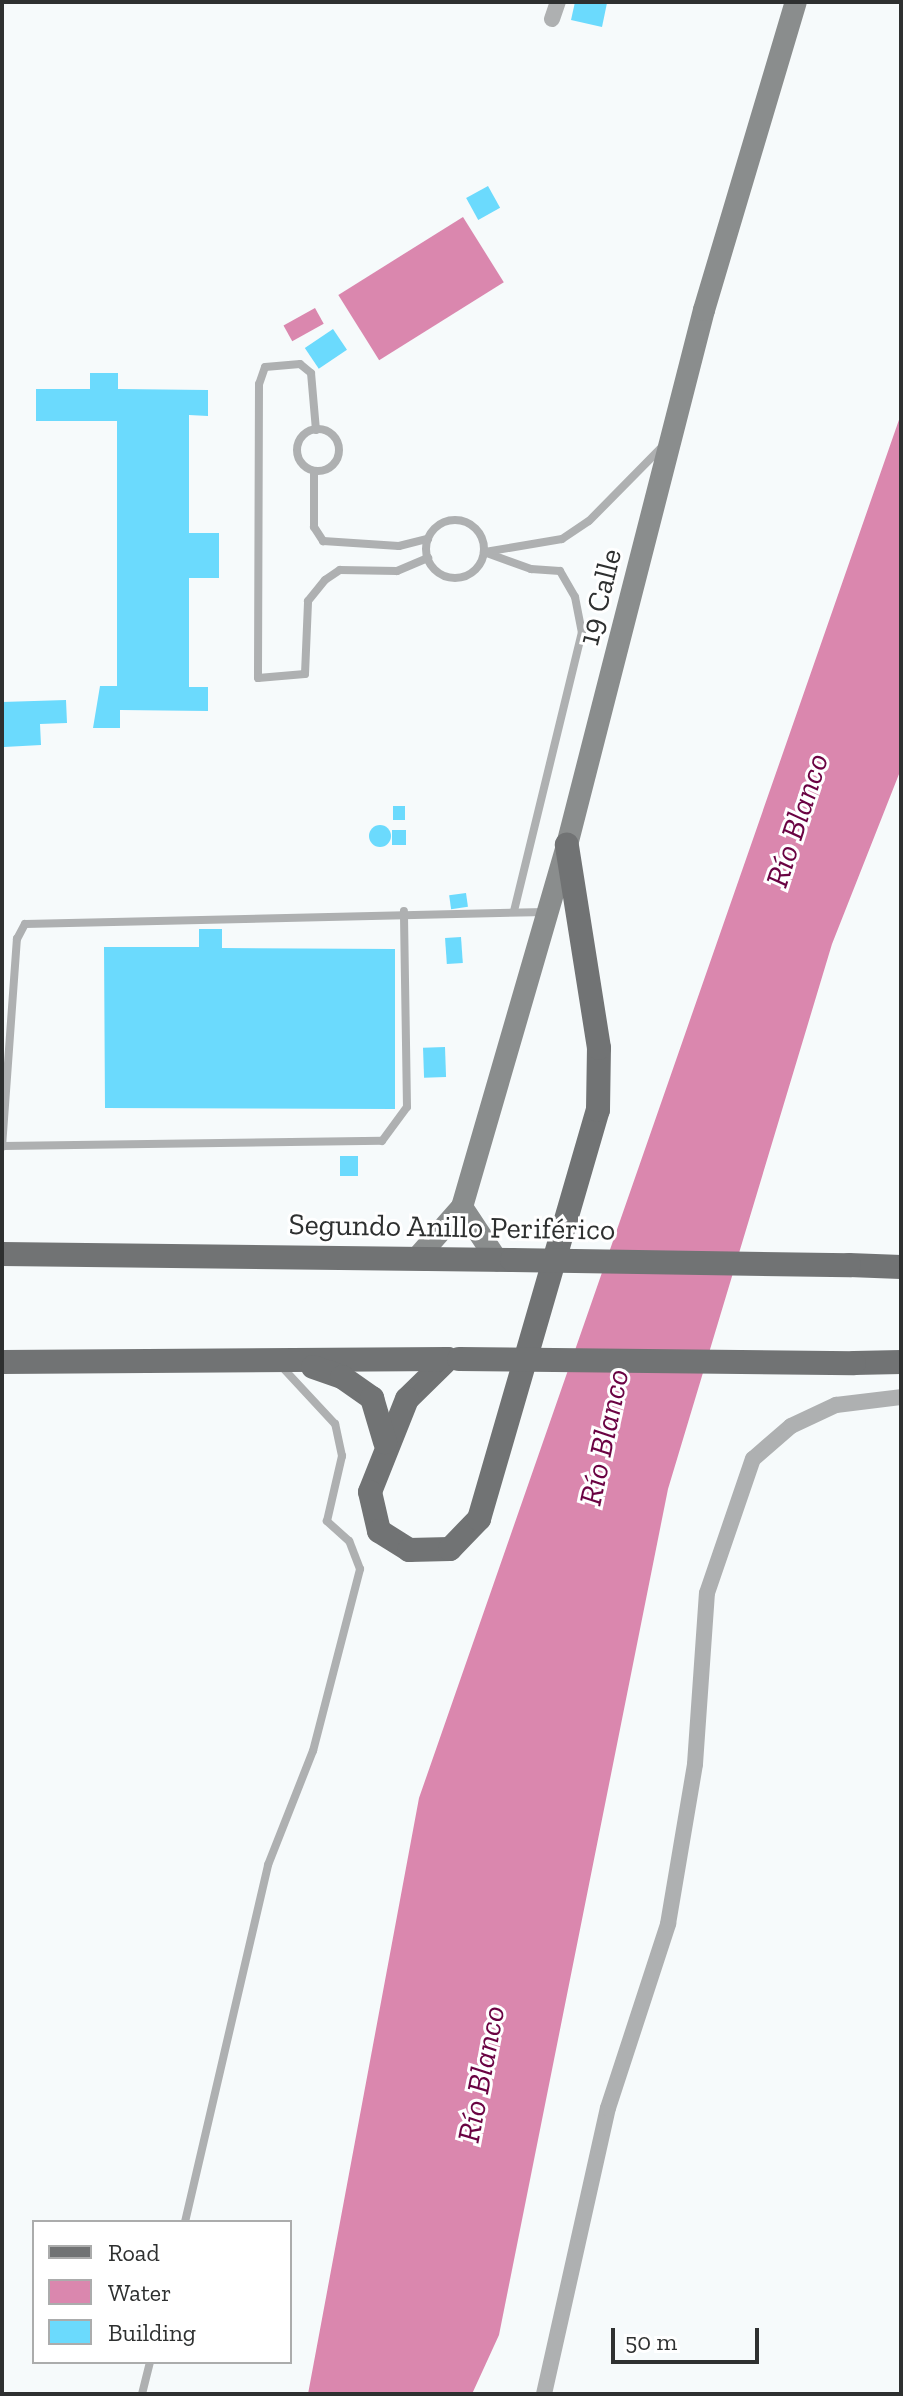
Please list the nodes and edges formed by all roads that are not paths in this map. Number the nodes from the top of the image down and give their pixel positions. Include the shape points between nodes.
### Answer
1 (796, 2) edge
2 (316, 430) junction
3 (672, 437) junction
4 (314, 471) junction
5 (428, 539) junction
6 (484, 552) junction
7 (428, 558) junction
8 (567, 845) junction
9 (404, 911) junction
10 (514, 911) junction
11 (548, 912) junction
12 (2, 1146) edge
13 (462, 1207) junction
14 (2, 1254) edge
15 (416, 1259) junction
16 (504, 1260) junction
17 (901, 1267) edge
18 (453, 1359) junction
19 (283, 1360) junction
20 (2, 1362) edge
21 (901, 1362) edge
22 (901, 1397) edge
23 (385, 1442) junction
24 (185, 2220) edge
25 (150, 2364) edge
26 (142, 2394) edge
27 (544, 2394) edge

1 - 3 main road, 19 Calle
2 - 4 lane via 304,435 297,452
2 - 4 lane via 329,433 339,453 331,467
2 - 7 lane via 311,373 300,364 265,367 259,384 258,678 305,674 308,601 325,580 340,570 397,571
3 - 6 lane via 589,521 562,539
3 - 8 main road, 19 Calle
4 - 5 lane via 314,527 323,541 399,546
5 - 6 lane via 438,526 460,521 480,534
5 - 7 lane
6 - 7 lane via 476,570 458,578 440,574
6 - 10 lane via 531,569 560,571 575,597 582,632
8 - 11 main road, 19 Calle
8 - 23 main road via 599,1048 598,1110 485,1504 467,1536 450,1549 409,1550 379,1531 370,1492
9 - 10 lane
9 - 12 lane via 25,924 17,939
9 - 12 lane via 407,1107 382,1141
10 - 11 lane
11 - 13 main road, 19 Calle
13 - 15 main road, 19 Calle
13 - 16 main road
14 - 15 main road, Segundo Anillo Periférico
15 - 16 main road, Segundo Anillo Periférico
16 - 17 main road, Segundo Anillo Periférico, bridge
18 - 19 main road
18 - 21 main road, bridge
18 - 23 main road via 416,1384
19 - 20 main road
19 - 23 main road via 362,1388 380,1413
19 - 24 lane via 335,1424 342,1456 327,1521 349,1541 360,1569 313,1751 268,1865
22 - 27 street via 836,1405 791,1426 753,1459 707,1593 695,1764 668,1924 608,2108
25 - 26 lane

